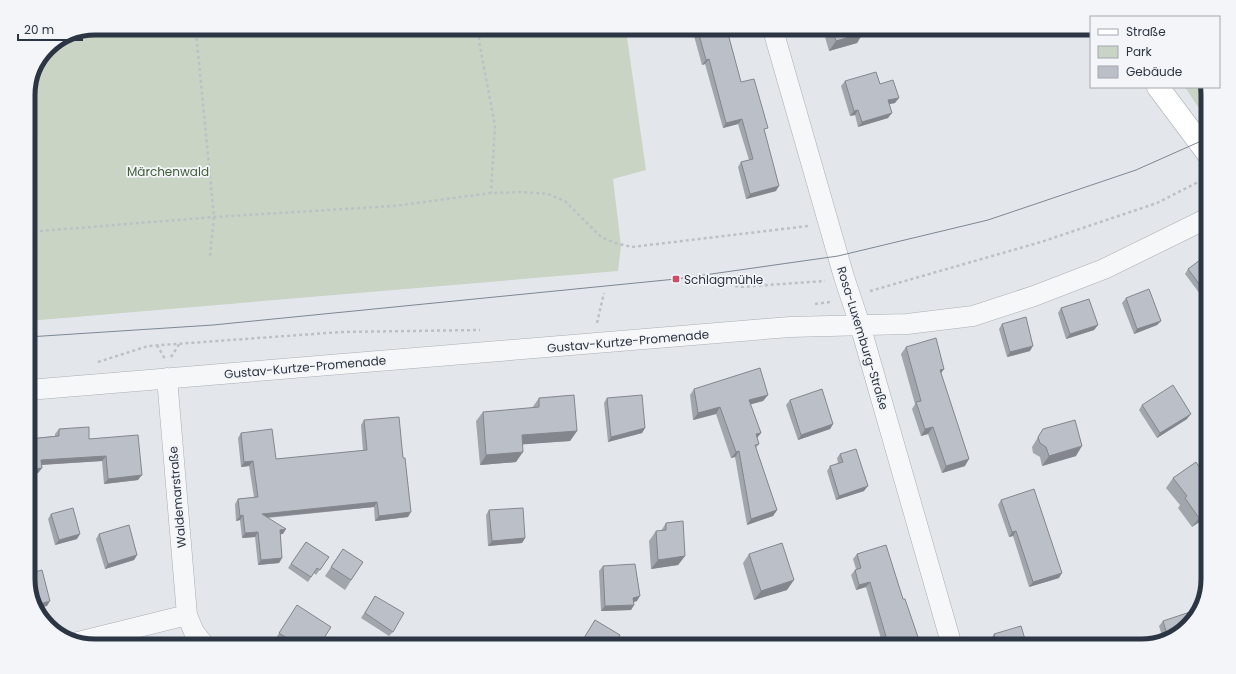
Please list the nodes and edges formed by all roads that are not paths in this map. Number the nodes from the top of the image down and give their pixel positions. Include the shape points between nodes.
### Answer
1 (774, 35) edge
2 (1159, 88) edge
3 (1201, 145) edge
4 (1201, 221) edge
5 (860, 325) junction
6 (167, 370) junction
7 (35, 389) edge
8 (187, 615) junction
9 (92, 639) edge
10 (200, 639) edge
11 (950, 639) edge

1 - 5 street, Rosa-Luxemburg-Straße
2 - 3 street
4 - 5 street, Gustav-Kurtze-Promenade via 1104,269 973,316 907,324
5 - 6 street, Gustav-Kurtze-Promenade via 790,327 597,343
5 - 11 street, Rosa-Luxemburg-Straße
6 - 7 street, Gustav-Kurtze-Promenade
6 - 8 street, Waldemarstraße
8 - 9 street
8 - 10 street, Waldemarstraße

